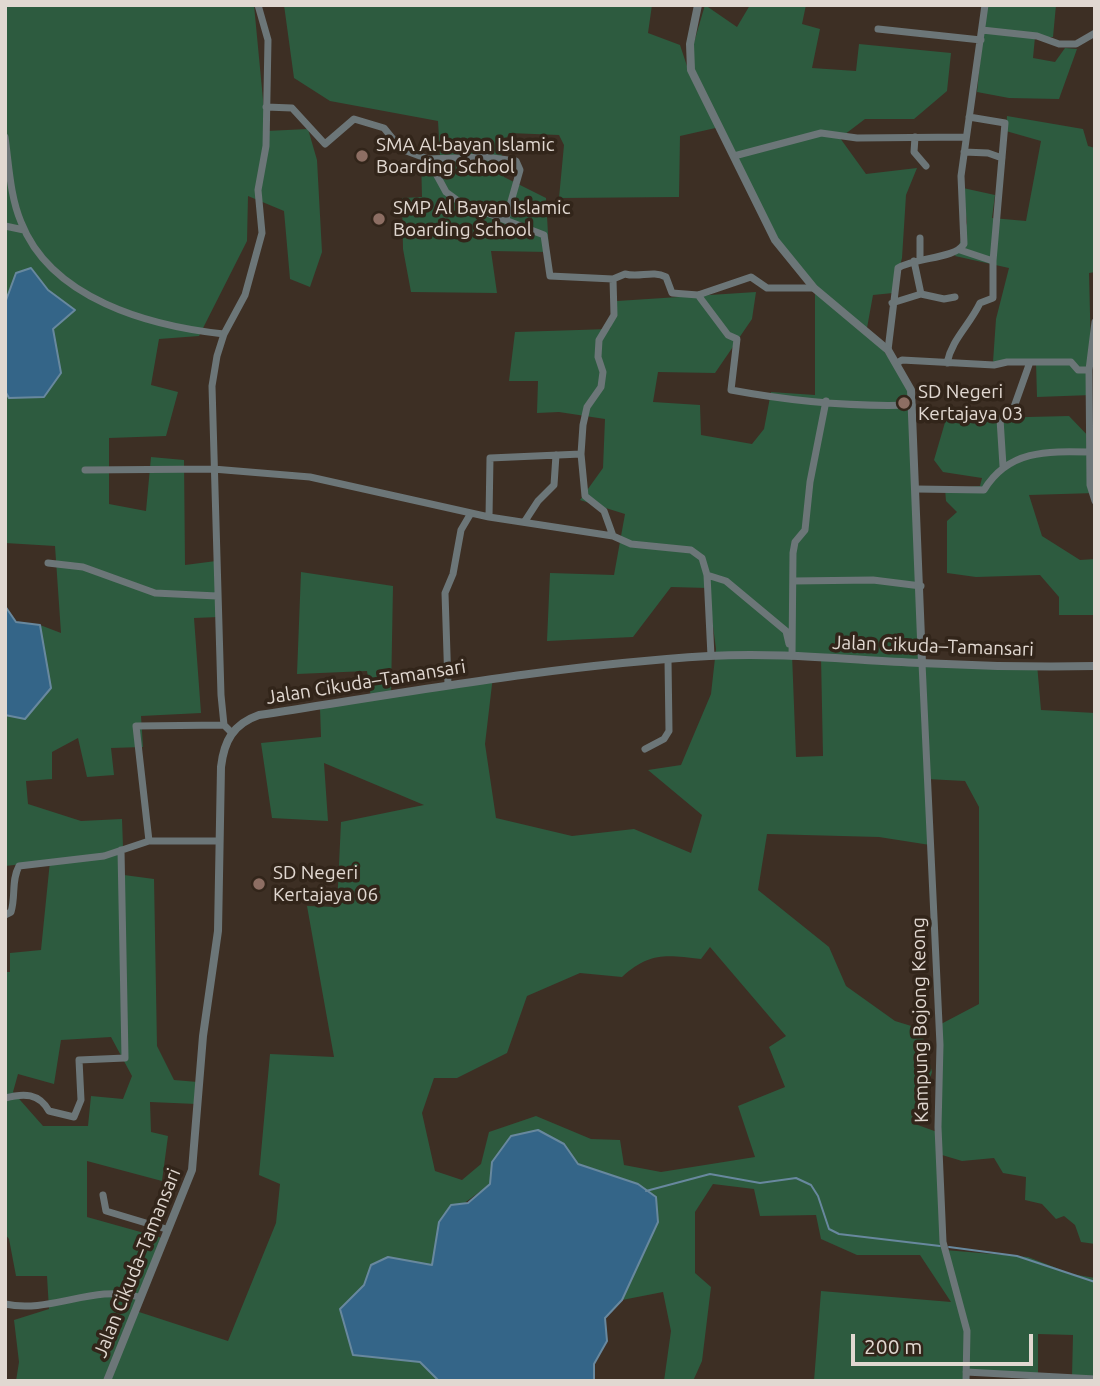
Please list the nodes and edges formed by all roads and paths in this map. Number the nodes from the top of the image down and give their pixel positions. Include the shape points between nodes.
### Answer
1 (258, 5) edge
2 (698, 5) edge
3 (985, 5) edge
4 (878, 29) dead end
5 (982, 30) junction
6 (1095, 33) edge
7 (981, 40) junction
8 (266, 107) junction
9 (969, 117) junction
10 (5, 137) edge
11 (915, 137) junction
12 (965, 137) junction
13 (964, 152) junction
14 (734, 156) junction
15 (1002, 158) junction
16 (428, 159) junction
17 (926, 166) dead end
18 (506, 219) junction
19 (5, 226) edge
20 (24, 230) junction
21 (920, 238) dead end
22 (960, 250) junction
23 (917, 260) junction
24 (993, 261) junction
25 (613, 279) junction
26 (814, 288) junction
27 (921, 293) junction
28 (698, 295) junction
29 (955, 297) dead end
30 (892, 303) junction
31 (1095, 322) edge
32 (224, 334) junction
33 (888, 350) junction
34 (1030, 362) junction
35 (897, 363) junction
36 (947, 363) junction
37 (1089, 370) junction
38 (826, 401) junction
39 (912, 405) junction
40 (1089, 452) junction
41 (581, 454) junction
42 (556, 455) junction
43 (1003, 466) junction
44 (213, 469) junction
45 (85, 470) dead end
46 (915, 489) junction
47 (1095, 501) edge
48 (471, 513) junction
49 (489, 517) junction
50 (525, 521) junction
51 (613, 536) junction
52 (48, 563) dead end
53 (707, 575) junction
54 (793, 581) junction
55 (921, 586) junction
56 (217, 596) junction
57 (710, 656) junction
58 (792, 656) junction
59 (668, 660) junction
60 (922, 663) junction
61 (1095, 666) edge
62 (448, 685) junction
63 (225, 725) junction
64 (232, 732) junction
65 (645, 749) dead end
66 (149, 841) junction
67 (219, 841) junction
68 (121, 850) junction
69 (5, 915) edge
70 (5, 1098) edge
71 (103, 1195) dead end
72 (166, 1228) junction
73 (139, 1297) junction
74 (5, 1304) edge
75 (966, 1377) edge
76 (1095, 1379) edge
77 (1063, 1380) edge
78 (107, 1381) edge

1 - 8 street via 268,40
2 - 14 street via 690,44 691,70
3 - 5 street
4 - 7 street
5 - 6 street via 1037,36 1059,44 1076,44
5 - 7 street
7 - 9 street
8 - 16 street via 292,108 324,144 358,118 384,128 401,149
8 - 32 street via 264,168 258,190 261,243 245,295
9 - 12 street
9 - 15 street via 1005,123
10 - 20 street via 12,190
11 - 12 street
11 - 14 street via 821,133
11 - 17 street via 914,152
12 - 13 street
13 - 15 street
13 - 22 street
14 - 26 street via 775,240
15 - 24 street
16 - 18 street via 446,192 461,203
16 - 18 street via 485,156 516,161 520,170
18 - 25 street via 546,238 550,276
19 - 20 street
20 - 32 street via 41,258 60,277 119,309
21 - 23 street
22 - 23 street
22 - 24 street
23 - 27 street
23 - 30 street via 898,268
24 - 36 street via 993,298 980,303 951,343
25 - 28 street via 625,274 660,274 666,276 672,293
25 - 41 street via 614,315 599,340 601,387 587,407
26 - 28 street via 767,288 751,277
26 - 33 street
27 - 29 street
27 - 30 street
28 - 38 street via 728,335 737,339 730,390
30 - 33 street
31 - 37 street
32 - 44 street via 213,374
33 - 35 street
34 - 36 street
34 - 37 street via 1072,362 1078,370
34 - 43 street via 1014,407 1000,419
35 - 36 street
35 - 39 street via 911,390
37 - 40 street
38 - 39 street
38 - 54 street via 805,530 795,542
39 - 46 street
40 - 43 street via 1059,451 1008,461
40 - 47 street
41 - 42 street
41 - 51 street via 586,496 604,511
42 - 49 street via 490,458
42 - 50 street via 554,485
43 - 46 street via 984,490
44 - 45 street
44 - 48 street via 310,477
44 - 56 street
46 - 55 street
48 - 49 street
48 - 62 street via 461,530 445,593
49 - 50 street
50 - 51 street
51 - 53 street via 631,544 691,550 702,558
52 - 56 street via 83,567 156,593
53 - 57 street
53 - 58 street via 726,581 786,631
54 - 55 street via 873,580
54 - 58 street
55 - 60 street
56 - 63 street
57 - 58 street, Jalan Cikuda–Tamansari
57 - 59 street, Jalan Cikuda–Tamansari
58 - 60 street, Jalan Cikuda–Tamansari
59 - 62 street, Jalan Cikuda–Tamansari via 592,665
59 - 65 street via 669,731
60 - 61 street, Jalan Cikuda–Tamansari
60 - 75 street, Kampung Bojong Keong via 940,1045 938,1128 944,1247 965,1319
62 - 64 street, Jalan Cikuda–Tamansari via 259,715
63 - 64 street
63 - 66 street via 136,726
64 - 67 street, Jalan Cikuda–Tamansari via 222,754
66 - 67 street
66 - 68 street
67 - 72 street, Jalan Cikuda–Tamansari via 218,931 203,1036 194,1160
68 - 69 street via 19,866 13,877 12,912
68 - 70 street via 125,1058 79,1060 81,1101 74,1117 49,1111 43,1099 35,1096
71 - 72 street via 106,1211
72 - 73 street, Jalan Cikuda–Tamansari
73 - 74 street via 113,1293 29,1306
73 - 78 street, Jalan Cikuda–Tamansari
75 - 77 street
76 - 77 street

